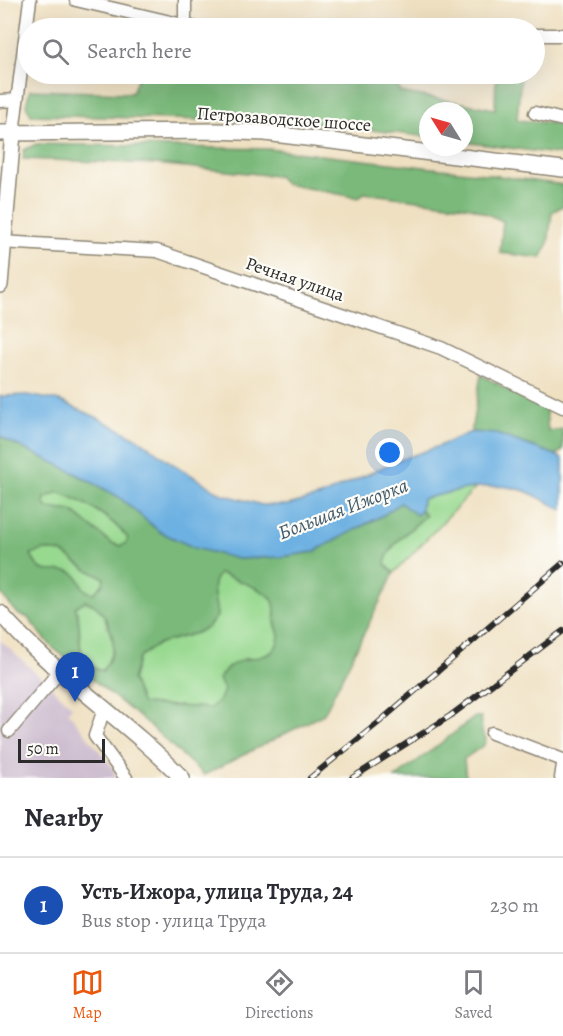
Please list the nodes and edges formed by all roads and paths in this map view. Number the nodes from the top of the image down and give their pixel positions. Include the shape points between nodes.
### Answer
1 (30, 0) edge
2 (76, 0) edge
3 (185, 0) edge
4 (28, 18) edge
5 (153, 18) edge
6 (189, 18) edge
7 (545, 35) edge
8 (563, 35) edge
9 (19, 84) edge
10 (17, 100) junction
11 (0, 101) edge
12 (535, 113) dead end
13 (563, 120) edge
14 (6, 133) edge
15 (5, 160) edge
16 (563, 169) edge
17 (2, 242) edge
18 (0, 285) edge
19 (563, 407) edge
20 (0, 613) edge
21 (59, 672) junction
22 (104, 710) junction
23 (9, 731) dead end
24 (492, 733) dead end
25 (563, 760) edge
26 (563, 765) edge
27 (126, 778) edge
28 (182, 778) edge
29 (561, 778) edge

1 - 4 street
2 - 5 street
3 - 6 street
7 - 8 street
9 - 10 street
10 - 11 street
10 - 14 street
12 - 13 street
14 - 15 main road
14 - 16 main road, Петрозаводское шоссе via 264,133
15 - 17 main road
17 - 18 main road
17 - 19 street, Речная улица via 158,251 441,348
20 - 21 main road
21 - 22 main road
21 - 23 street
22 - 27 street via 95,736
22 - 28 main road
24 - 25 street
26 - 29 street

